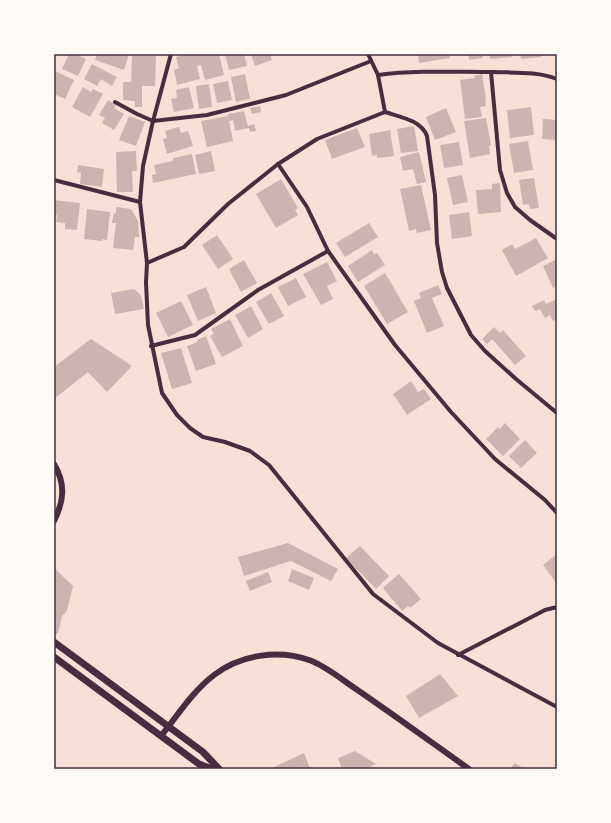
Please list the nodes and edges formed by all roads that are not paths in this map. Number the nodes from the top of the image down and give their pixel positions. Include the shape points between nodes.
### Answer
1 (171, 54) edge
2 (368, 54) edge
3 (371, 61) junction
4 (491, 72) junction
5 (378, 75) junction
6 (557, 79) edge
7 (115, 102) dead end
8 (385, 112) junction
9 (153, 121) junction
10 (278, 164) junction
11 (54, 180) edge
12 (140, 202) junction
13 (557, 239) edge
14 (328, 251) junction
15 (147, 264) junction
16 (151, 346) junction
17 (557, 412) edge
18 (54, 464) edge
19 (557, 513) edge
20 (54, 521) edge
21 (557, 608) edge
22 (54, 642) edge
23 (458, 655) junction
24 (54, 657) edge
25 (557, 707) edge
26 (168, 727) junction
27 (161, 736) junction
28 (212, 769) edge
29 (220, 769) edge
30 (469, 769) edge

1 - 9 street
2 - 3 street
3 - 5 street
3 - 9 street via 286,95 207,115
4 - 5 street
4 - 6 street via 530,73
4 - 13 street via 500,170 507,193 515,207
5 - 8 street
7 - 9 street
8 - 10 street via 317,139
8 - 17 street via 416,123 425,130 435,195 437,243 442,272 447,288 472,335 485,351
9 - 12 street via 143,166
10 - 14 street via 307,207
10 - 15 street via 228,204 184,247
11 - 12 street
12 - 15 street
14 - 16 street via 258,290 195,335
14 - 19 street via 395,345 450,412 495,459
15 - 16 street
16 - 23 street via 162,393 177,415 202,437 250,451 269,465 373,594
18 - 20 street via 63,488 61,508
21 - 23 street via 544,610
22 - 26 main road
23 - 25 street
24 - 27 main road
26 - 27 street
26 - 29 main road via 203,752
26 - 30 street via 196,691 215,674 249,658 267,655 288,656 309,660 327,670
27 - 28 main road via 199,764

